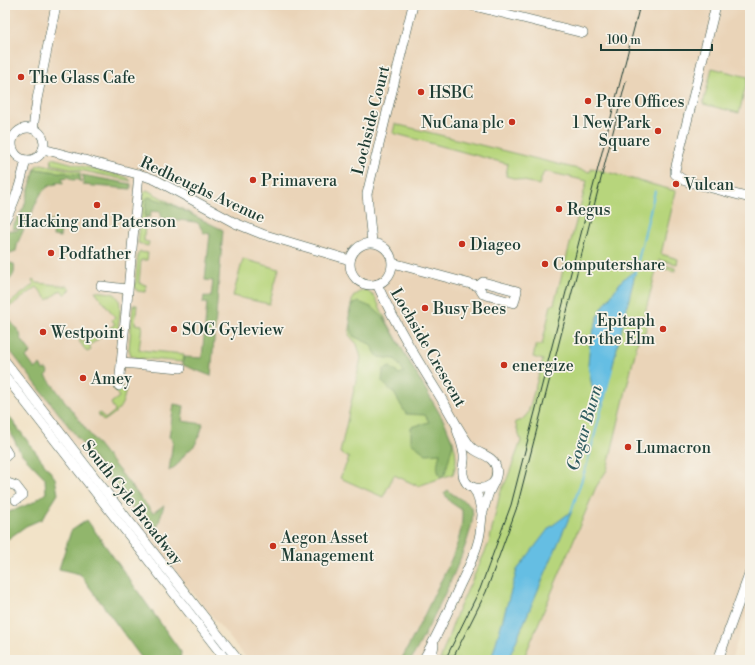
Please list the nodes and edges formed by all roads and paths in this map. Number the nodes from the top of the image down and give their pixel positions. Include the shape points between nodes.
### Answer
1 (56, 5) edge
2 (413, 5) edge
3 (470, 5) edge
4 (716, 5) edge
5 (583, 33) dead end
6 (33, 129) junction
7 (9, 140) edge
8 (43, 149) junction
9 (26, 160) junction
10 (139, 174) junction
11 (750, 198) edge
12 (5, 220) edge
13 (372, 242) junction
14 (350, 260) junction
15 (393, 264) junction
16 (377, 284) junction
17 (101, 286) dead end
18 (478, 286) dead end
19 (127, 289) junction
20 (5, 361) edge
21 (121, 364) junction
22 (180, 368) dead end
23 (5, 376) edge
24 (119, 386) dead end
25 (455, 423) junction
26 (5, 448) edge
27 (481, 454) junction
28 (5, 457) edge
29 (464, 464) junction
30 (5, 482) edge
31 (492, 484) junction
32 (473, 488) junction
33 (16, 500) dead end
34 (482, 517) junction
35 (750, 572) edge
36 (434, 641) junction
37 (226, 660) edge
38 (238, 660) edge
39 (423, 660) edge
40 (431, 660) edge
41 (718, 660) edge

1 - 6 street
2 - 13 street, Lochside Court via 368,194
3 - 5 street
4 - 11 street via 675,174 685,181
6 - 7 street via 22,129
6 - 8 street via 43,139
7 - 9 street via 16,155
8 - 9 street via 38,156
8 - 10 street, Redheughs Avenue
9 - 12 street via 19,190
10 - 14 street, Redheughs Avenue via 156,180 256,232
10 - 19 street
13 - 14 street via 358,247
13 - 15 street, Lochside Crescent via 387,249
14 - 16 street, Lochside Crescent via 351,271 357,280 367,285
15 - 16 street, Lochside Crescent via 387,279
15 - 18 street
16 - 25 street, Lochside Crescent via 401,333
17 - 19 street
19 - 21 street
20 - 38 street, South Gyle Broadway
21 - 22 street
21 - 24 street
23 - 37 street, South Gyle Broadway
25 - 27 street, Lochside Crescent via 471,447
25 - 29 street, Lochside Crescent
26 - 28 street via 8,454
27 - 29 street via 471,456
27 - 31 street, Lochside Crescent via 489,457 496,465 496,478
29 - 32 street, Lochside Crescent via 464,479
30 - 33 street via 16,486 23,495
31 - 32 street via 482,489
31 - 34 street, Lochside Crescent
32 - 34 street, Lochside Crescent via 477,494
34 - 36 street, Lochside Crescent via 476,550
35 - 41 street
36 - 39 street, Lochside Crescent
36 - 40 street, Lochside Crescent

